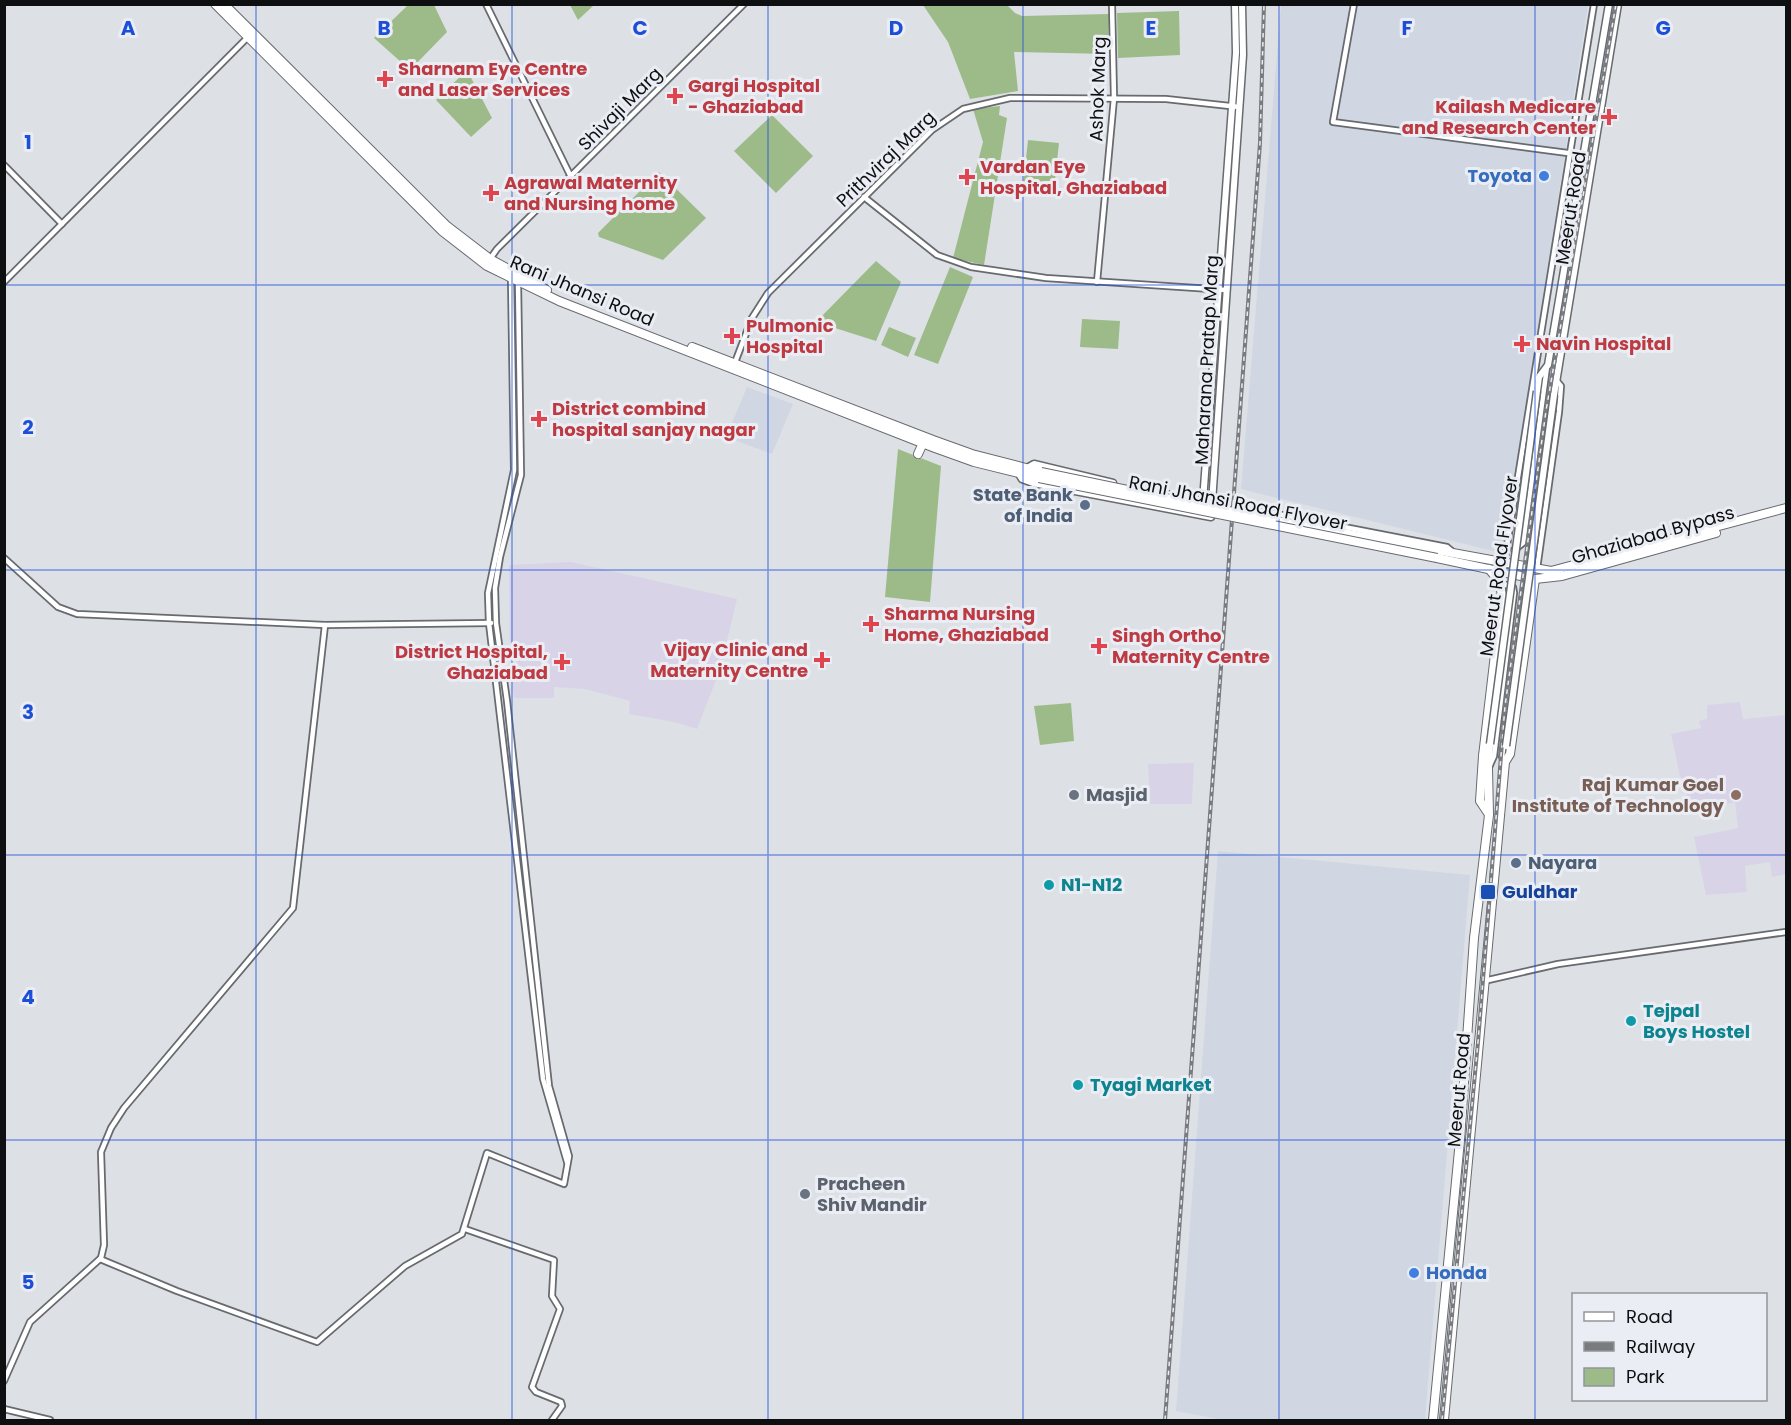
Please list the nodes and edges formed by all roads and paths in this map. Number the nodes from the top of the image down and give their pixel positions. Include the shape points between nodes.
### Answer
1 (215, 4) edge
2 (224, 4) edge
3 (486, 4) edge
4 (744, 4) edge
5 (1112, 4) edge
6 (1235, 4) edge
7 (1242, 4) edge
8 (1354, 4) edge
9 (1594, 4) edge
10 (1609, 4) edge
11 (1618, 4) edge
12 (248, 37) junction
13 (1114, 98) junction
14 (1236, 107) junction
15 (351, 135) junction
16 (1570, 154) junction
17 (1583, 155) junction
18 (374, 157) junction
19 (4, 165) edge
20 (571, 177) junction
21 (864, 197) junction
22 (63, 224) junction
23 (1566, 258) junction
24 (490, 259) junction
25 (1578, 260) junction
26 (514, 281) junction
27 (4, 282) edge
28 (1097, 282) junction
29 (1223, 290) junction
30 (566, 301) junction
31 (734, 365) junction
32 (1548, 366) junction
33 (1556, 380) junction
34 (1537, 391) joint
35 (1554, 395) joint
36 (897, 429) junction
37 (923, 443) junction
38 (918, 454) dead end
39 (1027, 468) junction
40 (1019, 474) junction
41 (1040, 475) junction
42 (1203, 501) junction
43 (1214, 502) junction
44 (1786, 508) edge
45 (1786, 513) edge
46 (1508, 551) junction
47 (4, 558) edge
48 (1455, 558) junction
49 (1504, 564) junction
50 (1488, 567) junction
51 (1537, 570) junction
52 (1526, 578) junction
53 (1536, 579) junction
54 (1500, 583) junction
55 (1524, 594) junction
56 (1534, 594) junction
57 (489, 623) junction
58 (496, 623) junction
59 (325, 625) junction
60 (1483, 756) junction
61 (1505, 762) junction
62 (1488, 767) junction
63 (1489, 814) junction
64 (1500, 815) junction
65 (1786, 932) edge
66 (1484, 981) junction
67 (567, 1162) junction
68 (465, 1229) junction
69 (100, 1259) junction
70 (4, 1381) edge
71 (4, 1409) edge
72 (50, 1420) edge
73 (552, 1420) edge
74 (1433, 1420) edge
75 (1444, 1420) edge

1 - 12 highway, Rani Jhansi Road
2 - 15 highway, Rani Jhansi Road
3 - 20 street
4 - 20 street, Shivaji Marg
5 - 13 street, Ashok Marg
6 - 14 main road, Maharana Pratap Marg
7 - 14 main road, Maharana Pratap Marg via 1243,55
8 - 16 street via 1333,122
9 - 16 street
10 - 17 main road, Meerut Road
11 - 25 main road, Meerut Road
12 - 15 highway, Rani Jhansi Road
12 - 22 street
13 - 14 street, Prithviraj Marg
13 - 21 street, Prithviraj Marg via 1010,98 963,109 932,130
13 - 28 street, Ashok Marg
14 - 29 main road, Maharana Pratap Marg
15 - 18 highway, Rani Jhansi Road
16 - 17 street
16 - 46 street
17 - 23 main road, Meerut Road
18 - 24 highway, Rani Jhansi Road via 447,226
18 - 26 highway, Rani Jhansi Road via 442,231 487,266
19 - 22 street
20 - 24 street, Shivaji Marg
21 - 28 street via 938,255 971,267 1046,279
21 - 31 street, Prithviraj Marg via 763,300
22 - 27 street
23 - 25 main road
23 - 32 main road, Meerut Road
24 - 30 highway, Rani Jhansi Road
25 - 33 main road, Meerut Road
26 - 30 highway, Rani Jhansi Road
26 - 57 street via 514,470 488,592
26 - 58 street via 521,475 498,567
28 - 29 street
29 - 42 main road, Maharana Pratap Marg
29 - 43 main road, Maharana Pratap Marg
30 - 31 highway, Rani Jhansi Road
31 - 36 highway, Rani Jhansi Road
32 - 34 main road, Meerut Road via 1539,377
32 - 46 street via 1522,543 1519,549
33 - 35 main road, Meerut Road
33 - 51 street via 1561,386
34 - 62 main road, Meerut Road Flyover, bridge
35 - 61 main road, Meerut Road Flyover, bridge
36 - 37 highway, Rani Jhansi Road
36 - 39 highway, Rani Jhansi Road
37 - 38 highway
37 - 40 highway, Rani Jhansi Road
39 - 41 highway, Rani Jhansi Road Flyover
39 - 42 main road via 1034,464
40 - 41 highway, Rani Jhansi Road Flyover
40 - 43 main road via 1033,483 1211,517
41 - 48 highway, Rani Jhansi Road Flyover, bridge
42 - 43 main road
44 - 51 highway, Ghaziabad Bypass via 1560,570
45 - 53 highway, Ghaziabad Bypass via 1562,576
46 - 49 street
47 - 59 street via 58,607 77,614
48 - 48 street via 1438,561 1265,527 1258,520 1262,511 1447,547
48 - 49 highway, Ghaziabad Bypass
48 - 50 highway
49 - 51 highway, Ghaziabad Bypass
50 - 52 highway
50 - 54 highway
52 - 53 highway, Ghaziabad Bypass
52 - 55 street
53 - 56 highway, Meerut Road
54 - 60 highway via 1502,599
54 - 62 street via 1513,587 1514,593 1494,756
55 - 56 highway
55 - 61 street via 1502,757
56 - 61 highway, Meerut Road via 1511,751
57 - 58 street
57 - 59 street
57 - 67 street via 543,1079
58 - 67 street via 547,1077 567,1147
59 - 69 street via 293,908 111,1128 101,1158 104,1245
60 - 62 highway
60 - 63 highway via 1480,801
61 - 64 highway, Meerut Road
62 - 63 highway, Meerut Road
63 - 64 highway
63 - 74 highway, Meerut Road via 1474,938 1460,1140
64 - 66 highway, Meerut Road
65 - 66 street via 1558,964
66 - 75 highway, Meerut Road
67 - 68 street via 564,1184 487,1152
68 - 69 street via 405,1266 315,1342
68 - 73 street via 554,1260 552,1296 560,1309 532,1387 561,1401
69 - 70 street via 30,1322
71 - 72 street

